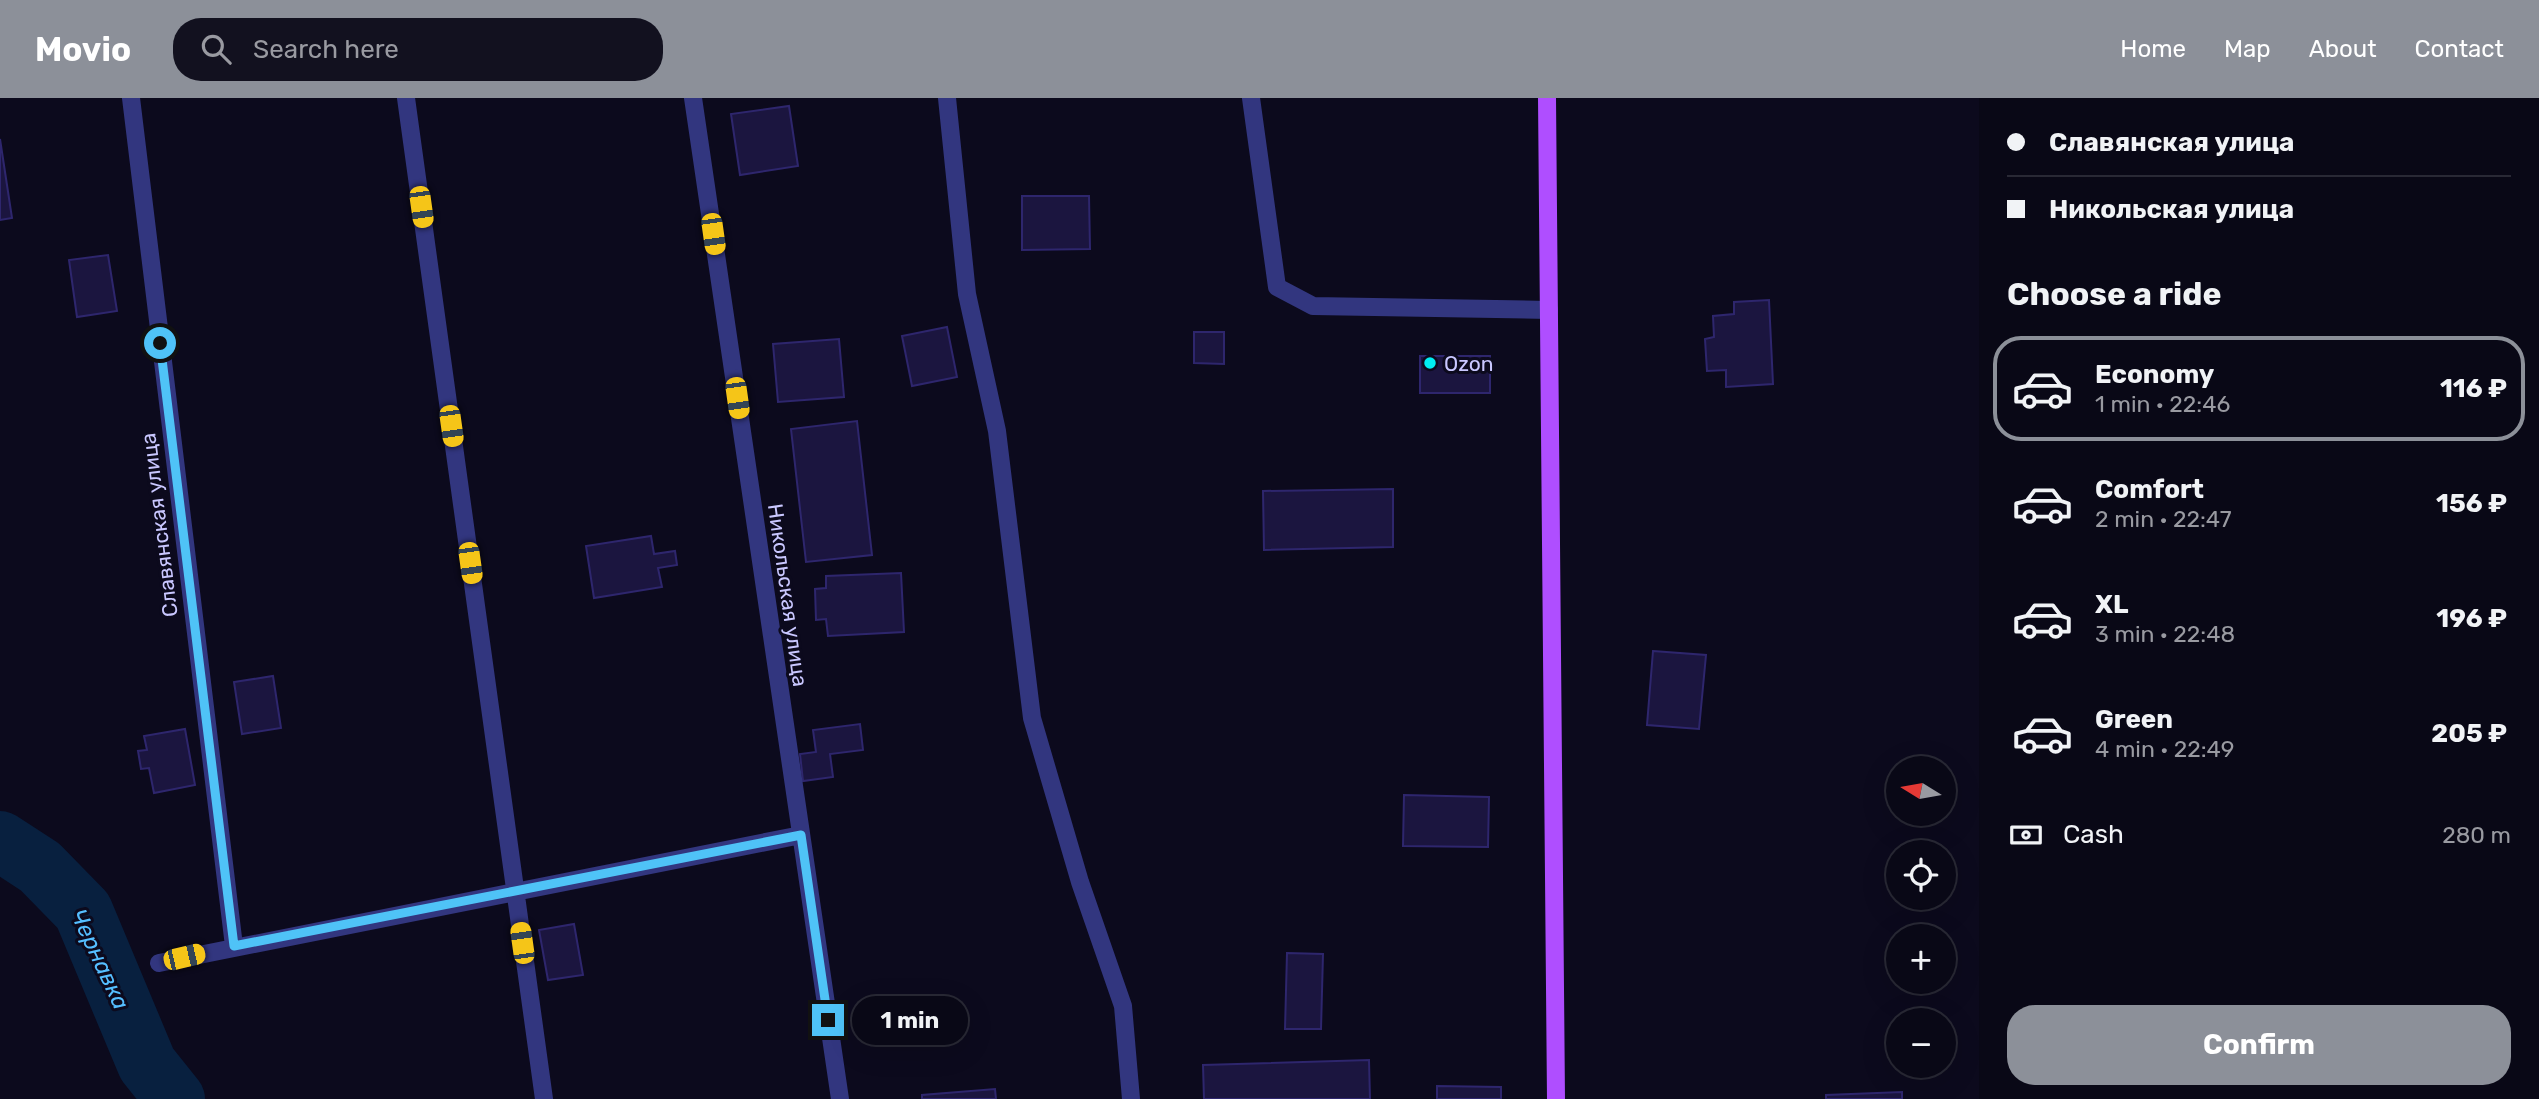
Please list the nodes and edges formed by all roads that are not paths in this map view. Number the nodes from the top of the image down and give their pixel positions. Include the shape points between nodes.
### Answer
1 (131, 98) edge
2 (407, 98) edge
3 (693, 98) edge
4 (947, 98) edge
5 (1251, 98) edge
6 (1547, 98) edge
7 (1549, 310) junction
8 (801, 835) junction
9 (515, 891) junction
10 (234, 946) junction
11 (159, 963) dead end
12 (544, 1099) edge
13 (840, 1099) edge
14 (1131, 1099) edge
15 (1556, 1099) edge

1 - 10 street, Славянская улица
2 - 9 street
3 - 8 street, Никольская улица
4 - 14 street via 967,294 998,430 1032,718 1080,882 1123,1006
5 - 7 street via 1278,287 1313,306
6 - 7 main road
7 - 15 main road
8 - 9 street
8 - 13 street, Никольская улица
9 - 10 street
9 - 12 street
10 - 11 street

